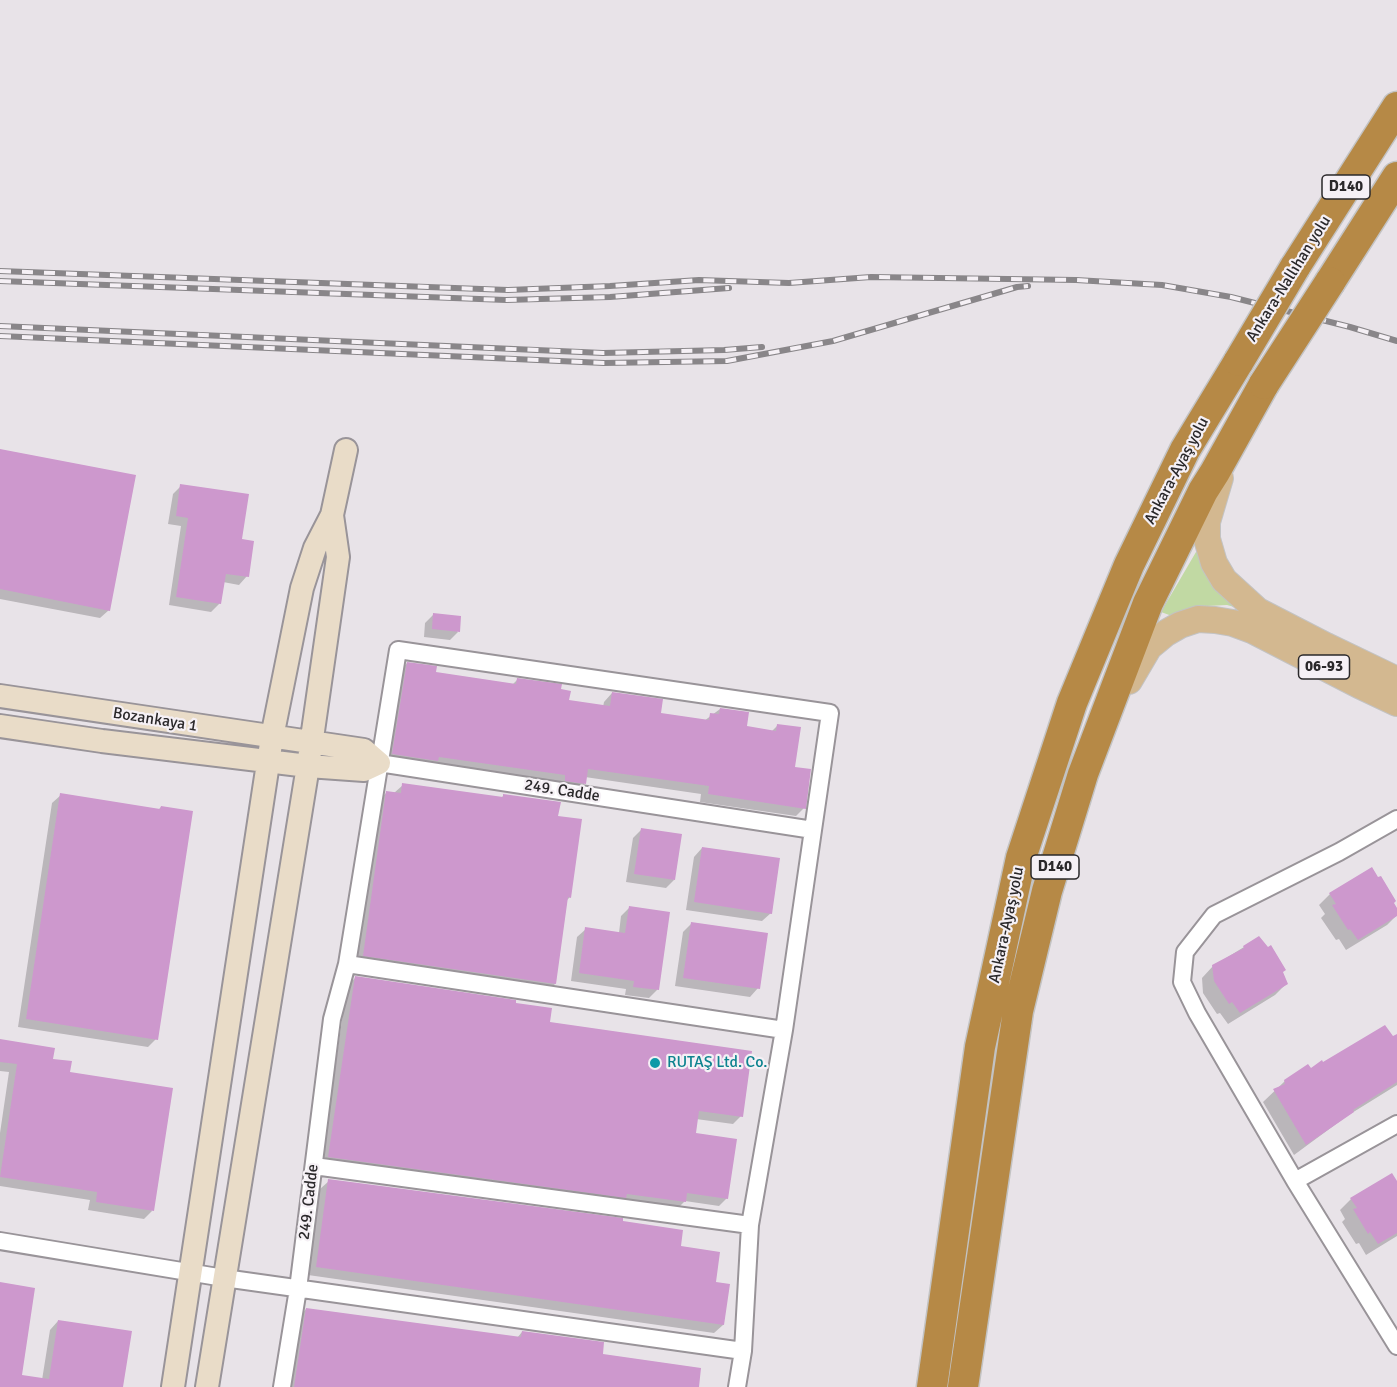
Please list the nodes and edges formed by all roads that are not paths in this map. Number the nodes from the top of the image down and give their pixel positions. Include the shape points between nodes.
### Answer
1 (1397, 107) edge
2 (1397, 177) edge
3 (1239, 361) joint
4 (1242, 424) junction
5 (346, 450) dead end
6 (332, 515) junction
7 (1255, 620) junction
8 (1397, 680) edge
9 (0, 696) edge
10 (1397, 703) edge
11 (0, 726) edge
12 (272, 737) junction
13 (311, 742) junction
14 (268, 761) junction
15 (379, 763) junction
16 (308, 766) junction
17 (1083, 774) junction
18 (1397, 819) edge
19 (813, 830) junction
20 (347, 964) junction
21 (784, 1030) junction
22 (1397, 1124) edge
23 (314, 1166) junction
24 (1295, 1181) junction
25 (750, 1226) junction
26 (0, 1241) edge
27 (191, 1272) junction
28 (224, 1278) junction
29 (298, 1289) junction
30 (1397, 1346) edge
31 (742, 1351) junction
32 (173, 1387) edge
33 (207, 1387) edge
34 (282, 1387) edge
35 (737, 1387) edge
36 (932, 1387) edge
37 (963, 1387) edge

1 - 3 highway, Ankara-Nallıhan yolu / D140, bridge
2 - 4 highway, Ankara-Ayaş yolu / D140, bridge
3 - 36 highway, Ankara-Ayaş yolu / D140 via 1185,450 1129,565 1072,703 1021,858 980,1047
4 - 7 main road via 1217,485 1207,522 1207,539 1224,580
4 - 17 highway, Ankara-Ayaş yolu / D140 via 1203,491 1148,603
5 - 6 street
6 - 12 street via 315,548 302,588
6 - 13 street via 338,557
7 - 8 main road, 06-93 via 1326,646
7 - 10 main road, 06-93 via 1359,685
7 - 17 main road via 1233,623 1198,619 1166,633 1149,647
9 - 12 street, Bozankaya 1
11 - 14 street
12 - 13 street, Bozankaya 1
12 - 14 street
13 - 15 street, Bozankaya 1 via 364,750
13 - 16 street
14 - 16 street
14 - 27 street
15 - 16 street via 364,770
15 - 19 street, 249. Cadde
15 - 19 street via 398,650 831,713
15 - 20 street, 249. Cadde
16 - 28 street
17 - 37 highway, Ankara-Ayaş yolu / D140 via 1047,891 1018,1011
18 - 24 street via 1214,915 1185,952 1182,982
19 - 21 street
20 - 21 street
20 - 23 street, 249. Cadde via 332,1018
21 - 25 street
22 - 24 street
23 - 25 street
23 - 29 street, 249. Cadde
24 - 30 street
25 - 31 street
26 - 27 street
27 - 28 street
27 - 32 street
28 - 29 street
28 - 33 street
29 - 31 street
29 - 34 street, 249. Cadde
31 - 35 street

